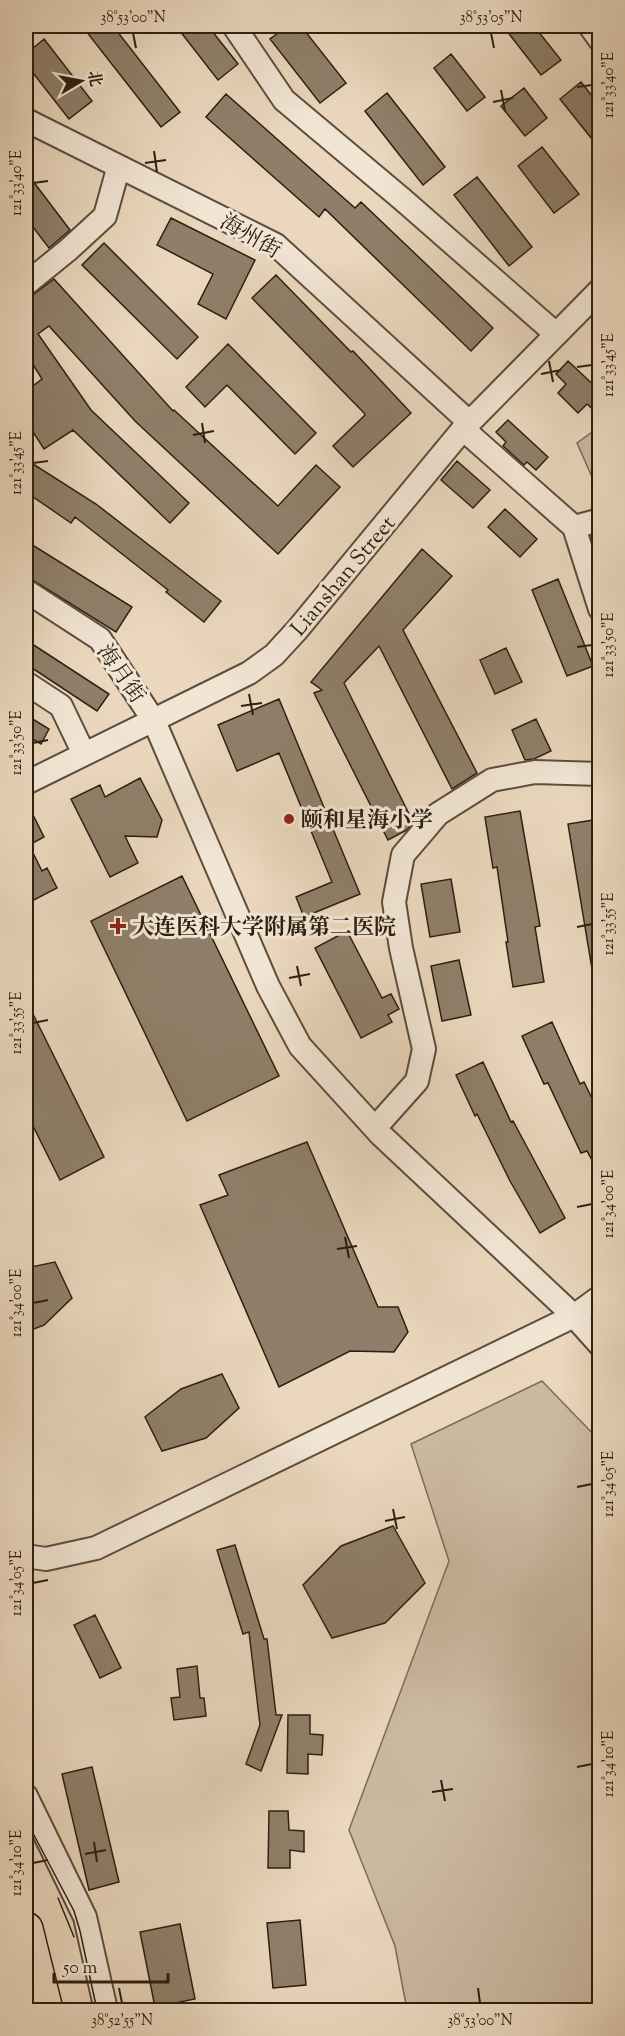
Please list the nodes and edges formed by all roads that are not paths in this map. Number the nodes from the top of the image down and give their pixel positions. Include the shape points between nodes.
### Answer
1 (234, 26) edge
2 (590, 26) edge
3 (600, 40) edge
4 (26, 120) edge
5 (118, 169) dead end
6 (26, 284) edge
7 (600, 290) edge
8 (556, 334) junction
9 (466, 426) junction
10 (600, 520) edge
11 (574, 527) junction
12 (26, 591) edge
13 (600, 609) edge
14 (26, 683) edge
15 (154, 720) junction
16 (84, 754) junction
17 (600, 774) edge
18 (26, 783) edge
19 (375, 1128) junction
20 (600, 1297) edge
21 (574, 1316) junction
22 (600, 1345) edge
23 (26, 1556) edge
24 (26, 1796) edge
25 (26, 1929) edge
26 (46, 2010) edge
27 (106, 2010) edge

1 - 8 street via 284,99
2 - 3 street
4 - 9 street, 海州街 via 276,245
5 - 6 street via 105,216
7 - 8 street, Lianshan Street
8 - 9 street, Lianshan Street
9 - 11 street, 海州街
9 - 15 street, Lianshan Street via 274,655 249,673
10 - 11 street
11 - 13 street
12 - 15 street, 海月街 via 100,639
14 - 16 street via 61,706
15 - 16 street, Lianshan Street
15 - 19 street, 海月街 via 268,986 289,1026 300,1046
16 - 18 street, Lianshan Street
17 - 19 street via 535,772 492,780 438,814 403,855 394,902 424,1049 417,1081
19 - 21 street, 海月街
20 - 21 street
21 - 22 street, 海月街
21 - 23 street via 96,1548 46,1559
24 - 27 street via 85,1917
25 - 26 highway

